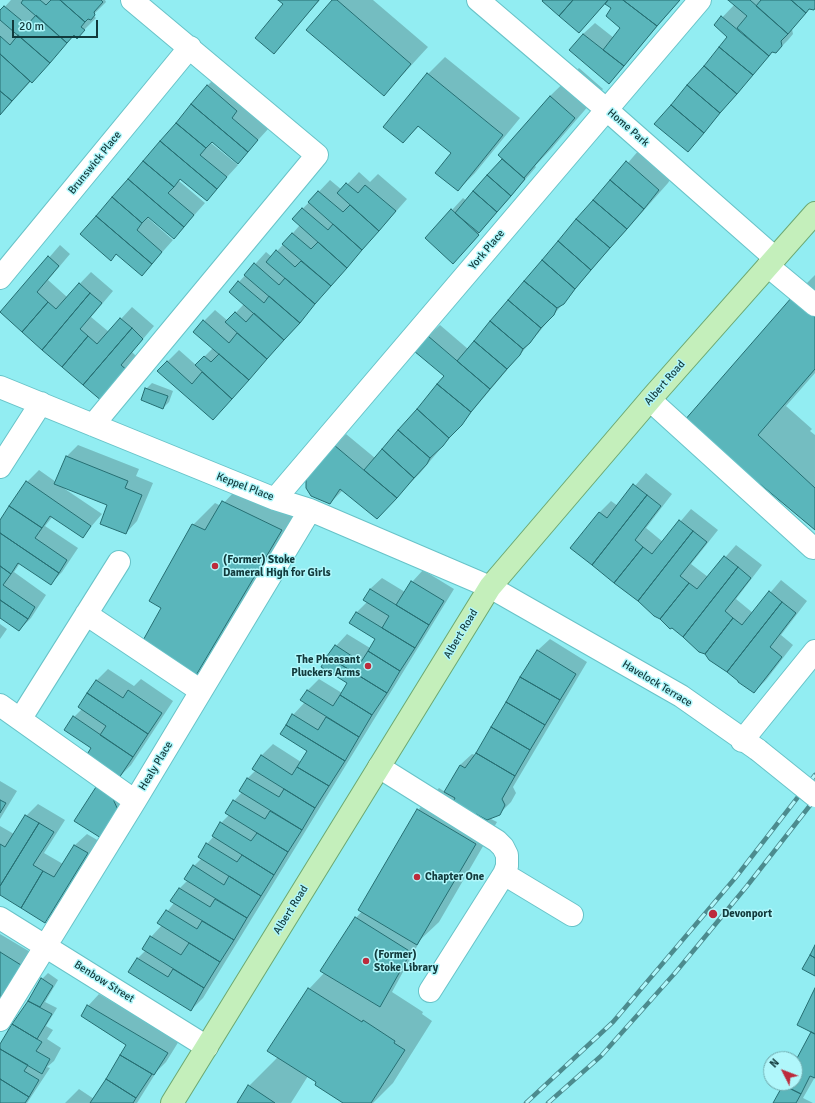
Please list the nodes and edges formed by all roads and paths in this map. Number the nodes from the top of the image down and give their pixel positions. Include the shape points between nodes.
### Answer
1 (132, 0) edge
2 (478, 0) edge
3 (700, 0) edge
4 (190, 47) junction
5 (607, 110) junction
6 (815, 213) edge
7 (772, 262) junction
8 (0, 278) edge
9 (815, 305) edge
10 (0, 388) edge
11 (650, 400) junction
12 (41, 403) junction
13 (93, 425) junction
14 (0, 468) edge
15 (275, 499) junction
16 (310, 510) junction
17 (813, 548) dead end
18 (119, 562) dead end
19 (490, 587) junction
20 (86, 614) junction
21 (815, 651) edge
22 (201, 691) junction
23 (0, 705) edge
24 (21, 718) junction
25 (750, 745) junction
26 (379, 767) junction
27 (815, 796) edge
28 (135, 801) junction
29 (504, 874) junction
30 (572, 915) dead end
31 (0, 918) edge
32 (47, 946) junction
33 (430, 991) dead end
34 (0, 1020) edge
35 (207, 1047) junction
36 (172, 1103) edge

1 - 4 street
2 - 5 street, Home Park
3 - 5 street, York Place
4 - 8 street, Brunswick Place
4 - 13 street via 317,155
5 - 7 street, Home Park
5 - 15 street, York Place
6 - 7 main road, Albert Road
7 - 9 street, Home Park
7 - 11 main road, Albert Road
10 - 12 street, Keppel Place
11 - 17 street
11 - 19 main road, Albert Road
12 - 13 street, Keppel Place
12 - 14 street
13 - 15 street, Keppel Place
15 - 16 street, Keppel Place
16 - 19 street, Keppel Place
16 - 22 street, Healy Place
18 - 20 street
19 - 25 street, Havelock Terrace via 681,696
19 - 26 main road, Albert Road
20 - 22 street
20 - 24 street
21 - 25 street
22 - 28 street, Healy Place
23 - 24 street
24 - 28 street
25 - 27 street, Havelock Terrace, bridge
26 - 29 street via 497,841 507,855
26 - 35 main road, Albert Road
28 - 32 street, Healy Place
29 - 30 street
29 - 33 street
31 - 32 street, Benbow Street
32 - 34 street, Healy Place
32 - 35 street, Benbow Street
35 - 36 main road, Albert Road

